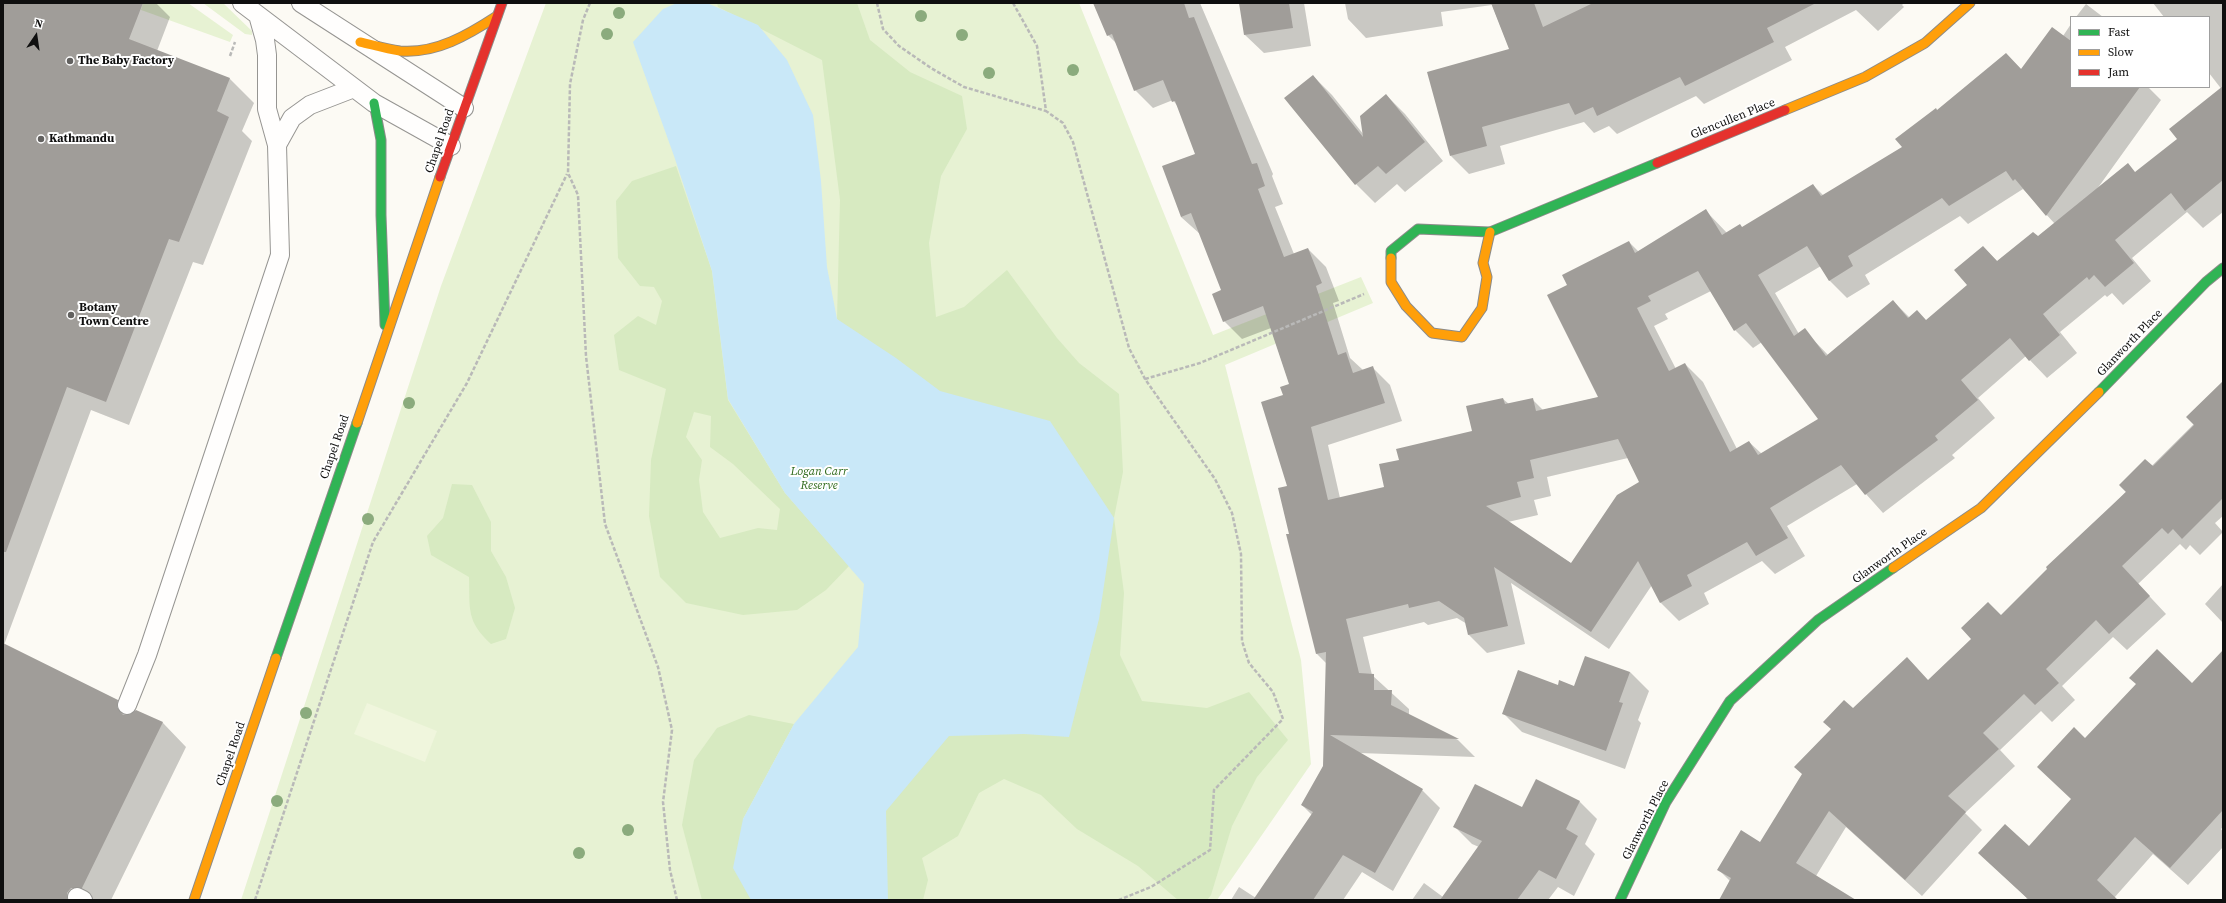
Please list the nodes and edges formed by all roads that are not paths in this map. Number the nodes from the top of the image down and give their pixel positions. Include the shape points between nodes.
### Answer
1 (242, 3) edge
2 (301, 3) edge
3 (502, 3) edge
4 (1970, 3) edge
5 (258, 15) junction
6 (497, 16) junction
7 (360, 42) junction
8 (354, 88) junction
9 (374, 103) junction
10 (464, 108) junction
11 (277, 144) junction
12 (451, 146) junction
13 (1490, 232) junction
14 (2223, 268) edge
15 (385, 338) junction
16 (127, 705) dead end
17 (194, 900) edge
18 (1620, 900) edge

1 - 5 lane
2 - 7 lane
3 - 6 street, Chapel Road
4 - 13 street, Glencullen Place via 1925,43 1865,77
5 - 8 lane
5 - 11 lane via 266,40 267,109
6 - 7 street via 461,40 436,47 405,52
6 - 10 street, Chapel Road
7 - 10 lane
8 - 9 lane
8 - 11 lane via 310,105 292,118
9 - 12 lane
9 - 15 street via 381,140
10 - 12 street, Chapel Road
11 - 16 lane via 280,255 147,655
12 - 15 street, Chapel Road
13 - 13 street, Glencullen Place via 1483,263 1487,276 1482,308 1462,337 1432,333 1406,306 1391,282 1391,251 1418,229
14 - 18 street, Glanworth Place via 2206,282 2081,411 1981,508 1818,620 1730,701 1666,802
15 - 17 street, Chapel Road

